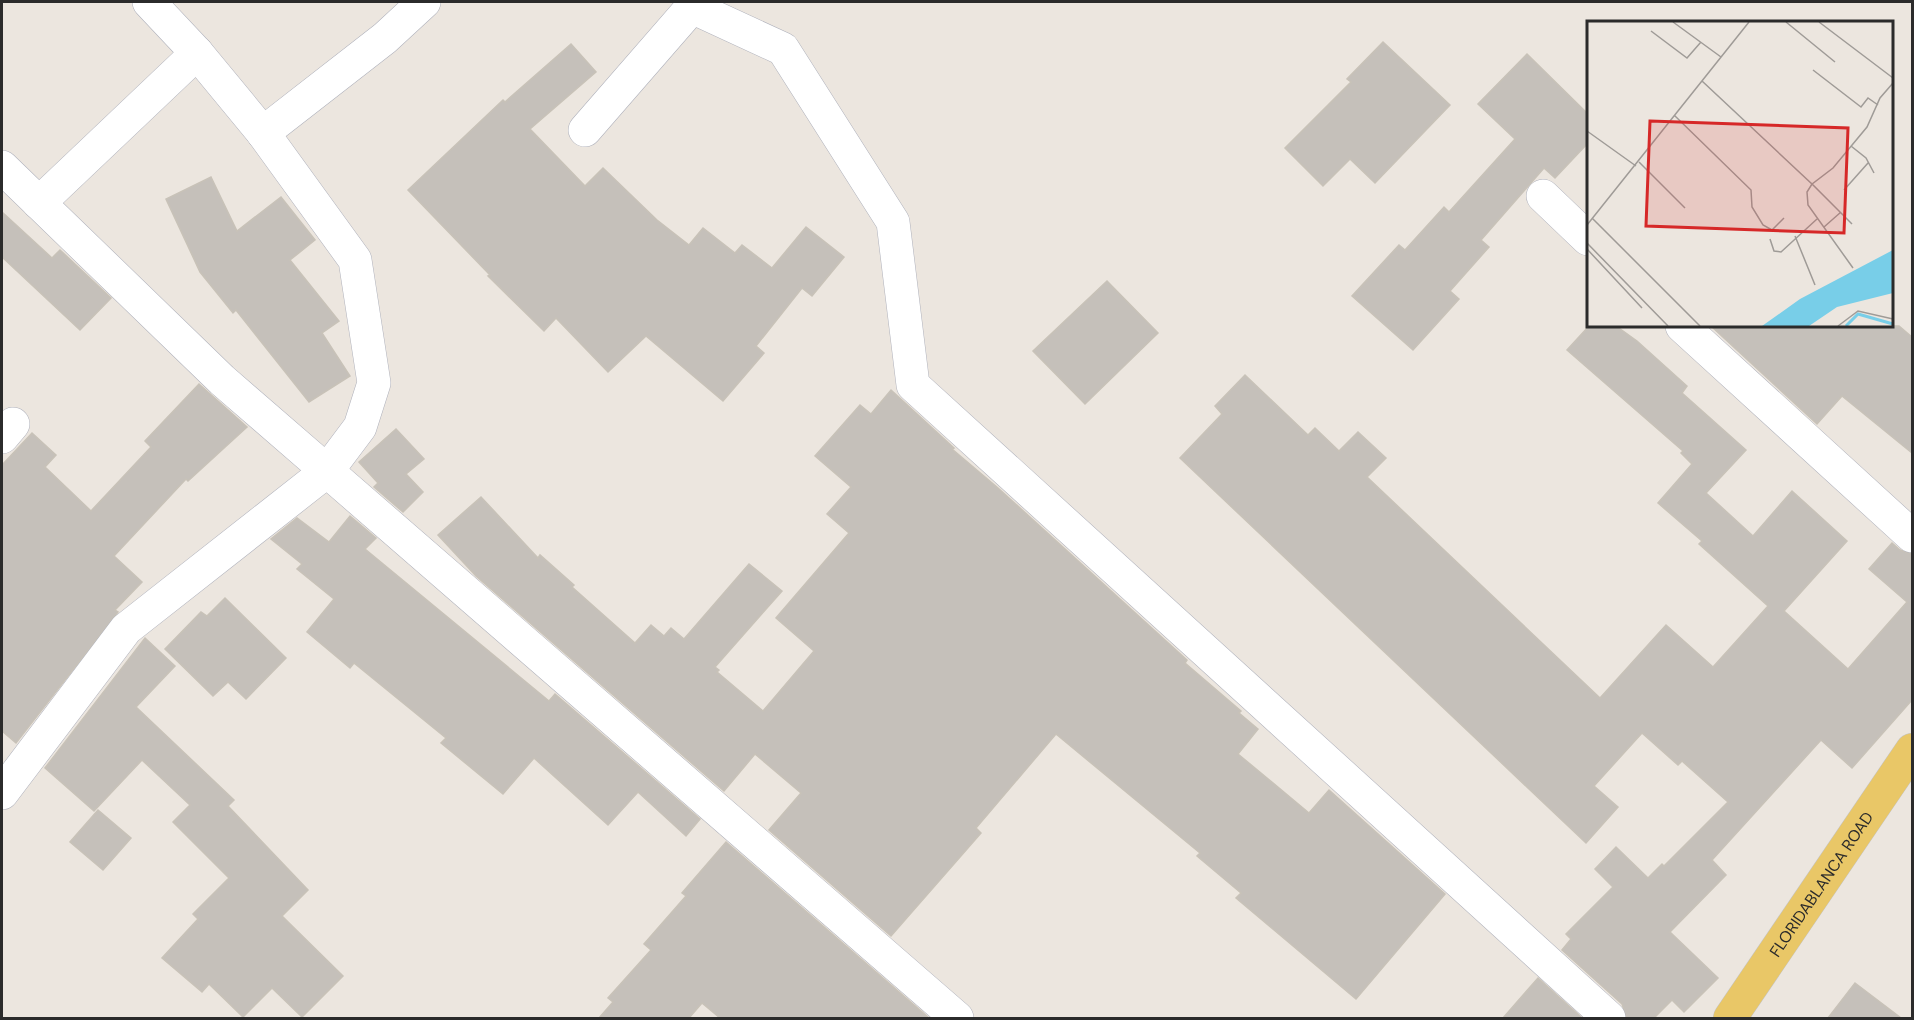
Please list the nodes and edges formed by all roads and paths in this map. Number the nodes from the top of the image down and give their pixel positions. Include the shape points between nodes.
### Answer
1 (149, 2) edge
2 (424, 2) edge
3 (198, 53) junction
4 (585, 130) dead end
5 (263, 133) junction
6 (2, 168) edge
7 (1543, 196) dead end
8 (39, 203) junction
9 (1587, 238) edge
10 (1683, 327) edge
11 (327, 471) junction
12 (1912, 536) edge
13 (1912, 750) edge
14 (2, 793) edge
15 (957, 1018) edge
16 (1609, 1018) edge
17 (1730, 1018) edge

1 - 3 street
2 - 5 street via 385,38
3 - 5 street
3 - 8 street
4 - 16 street via 692,7 783,49 893,222 913,385
5 - 11 street via 355,260 374,383 360,428
6 - 8 street
7 - 9 street
8 - 11 street via 222,380
10 - 12 street
11 - 14 street via 126,629
11 - 15 street
13 - 17 main road, FLORIDABLANCA ROAD

